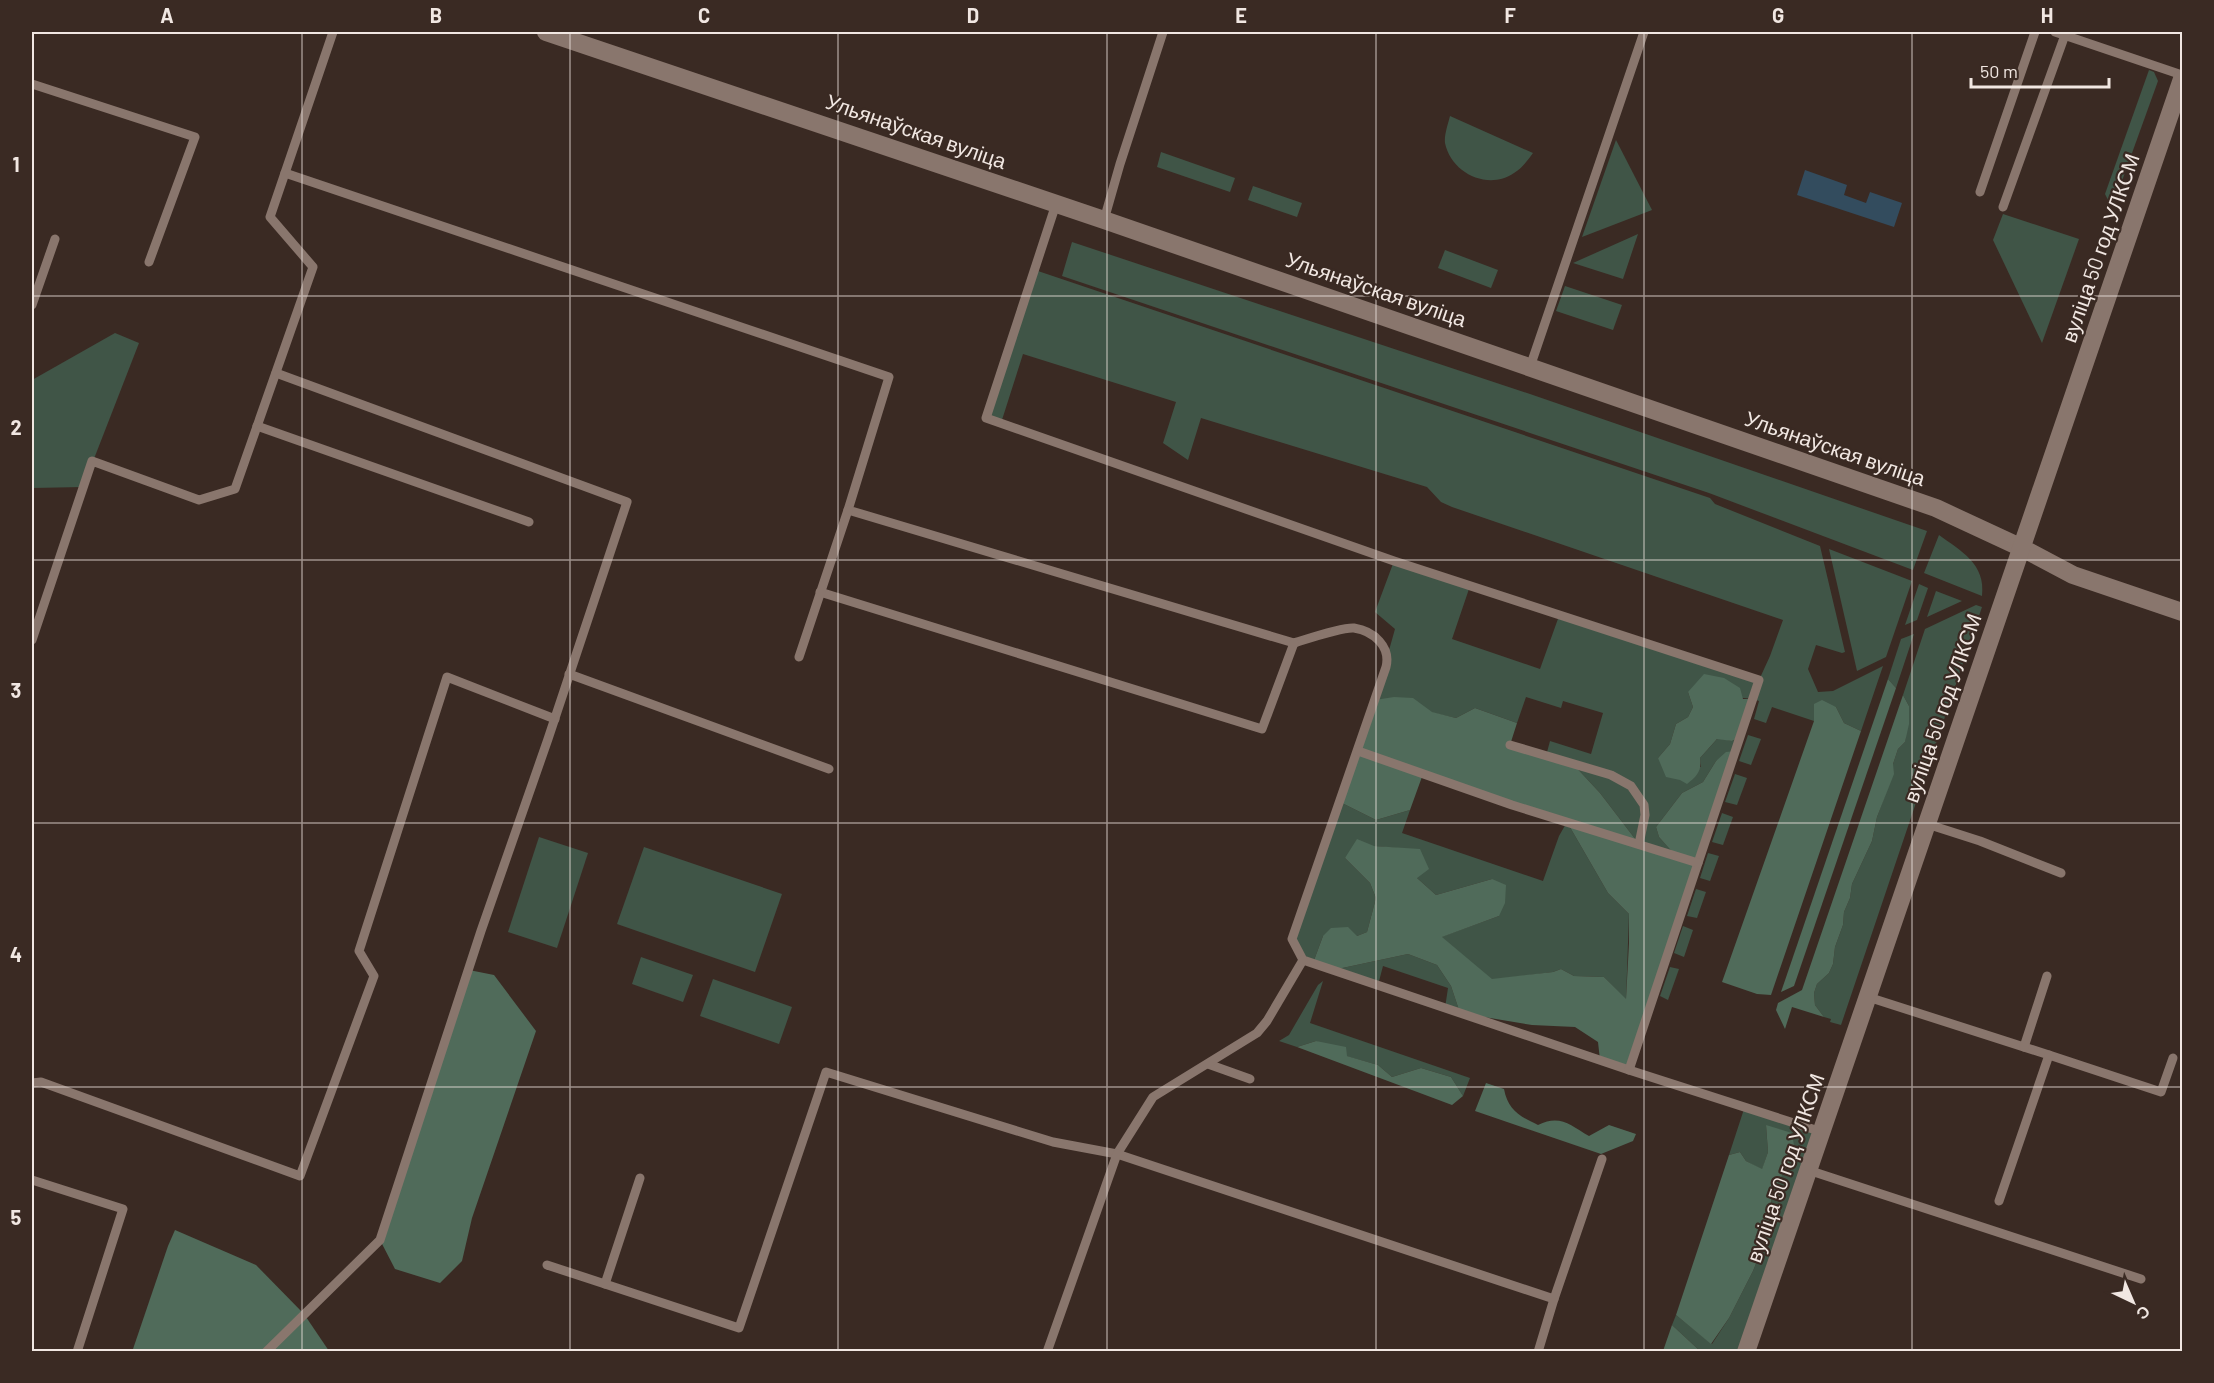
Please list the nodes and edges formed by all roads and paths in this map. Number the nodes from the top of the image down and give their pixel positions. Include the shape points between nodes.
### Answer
1 (333, 32) edge
2 (546, 32) edge
3 (1163, 32) edge
4 (1644, 32) edge
5 (2035, 32) edge
6 (2055, 32) edge
7 (2065, 35) junction
8 (2182, 77) edge
9 (32, 84) edge
10 (285, 173) junction
11 (1980, 192) dead end
12 (1056, 204) junction
13 (2003, 207) dead end
14 (1104, 220) junction
15 (55, 239) dead end
16 (149, 262) dead end
17 (32, 305) edge
18 (1530, 367) junction
19 (276, 373) junction
20 (257, 426) junction
21 (848, 510) junction
22 (529, 522) dead end
23 (2022, 548) junction
24 (820, 592) junction
25 (2182, 612) edge
26 (32, 640) edge
27 (1294, 643) junction
28 (799, 657) dead end
29 (569, 674) junction
30 (555, 719) junction
31 (1510, 745) dead end
32 (1358, 751) junction
33 (829, 769) dead end
34 (1927, 824) junction
35 (1639, 844) junction
36 (1698, 863) junction
37 (2061, 873) dead end
38 (1303, 960) junction
39 (2047, 976) dead end
40 (1868, 997) junction
41 (2024, 1047) junction
42 (2049, 1055) junction
43 (2173, 1058) dead end
44 (1208, 1064) junction
45 (1629, 1070) junction
46 (1250, 1079) dead end
47 (32, 1083) edge
48 (1822, 1132) junction
49 (1117, 1154) junction
50 (1602, 1159) dead end
51 (1808, 1170) junction
52 (640, 1178) dead end
53 (32, 1180) edge
54 (1999, 1201) dead end
55 (547, 1265) dead end
56 (2141, 1279) dead end
57 (605, 1284) junction
58 (1554, 1299) junction
59 (77, 1352) edge
60 (266, 1352) edge
61 (1047, 1352) edge
62 (1538, 1352) edge
63 (1746, 1352) edge

1 - 10 lane
2 - 12 main road, Ульянаўская вуліца
3 - 14 lane
4 - 18 lane
5 - 11 lane
6 - 7 lane
7 - 8 lane
7 - 13 lane
8 - 23 main road, вуліца 50 год УЛКСМ
9 - 16 lane via 195,137
10 - 19 lane via 270,217 313,267
10 - 21 lane via 889,377
12 - 14 main road, Ульянаўская вуліца
12 - 36 lane via 986,418 1394,561 1759,680
14 - 18 main road, Ульянаўская вуліца
15 - 17 lane
18 - 23 main road, Ульянаўская вуліца via 1936,508
19 - 20 lane
19 - 29 lane via 627,502
20 - 22 lane
20 - 26 lane via 235,489 199,500 92,462
21 - 24 lane
21 - 27 lane
23 - 25 main road, Ульянаўская вуліца via 2073,575
23 - 34 main road, вуліца 50 год УЛКСМ
24 - 27 lane via 1262,729
24 - 28 lane
27 - 32 lane via 1354,628 1383,644 1387,662
29 - 30 lane
29 - 33 lane
30 - 47 lane via 447,678 359,951 374,976 300,1176 41,1082
30 - 60 lane via 380,1240
31 - 35 lane via 1611,775 1631,786 1644,805
32 - 35 lane
32 - 38 lane via 1292,939
34 - 37 lane
34 - 40 main road, вуліца 50 год УЛКСМ
35 - 36 lane
36 - 45 lane
38 - 44 lane via 1257,1033
38 - 45 lane
39 - 41 lane
40 - 41 lane
40 - 48 main road, вуліца 50 год УЛКСМ
41 - 42 lane
42 - 43 lane via 2162,1092
42 - 54 lane
44 - 46 lane
44 - 49 lane via 1153,1097
45 - 48 lane
48 - 51 main road, вуліца 50 год УЛКСМ
49 - 57 lane via 1053,1142 826,1072 739,1328
49 - 58 lane
49 - 61 lane
50 - 58 lane
51 - 56 lane
51 - 63 main road, вуліца 50 год УЛКСМ
52 - 57 lane
53 - 59 lane via 123,1209
55 - 57 lane
58 - 62 lane

